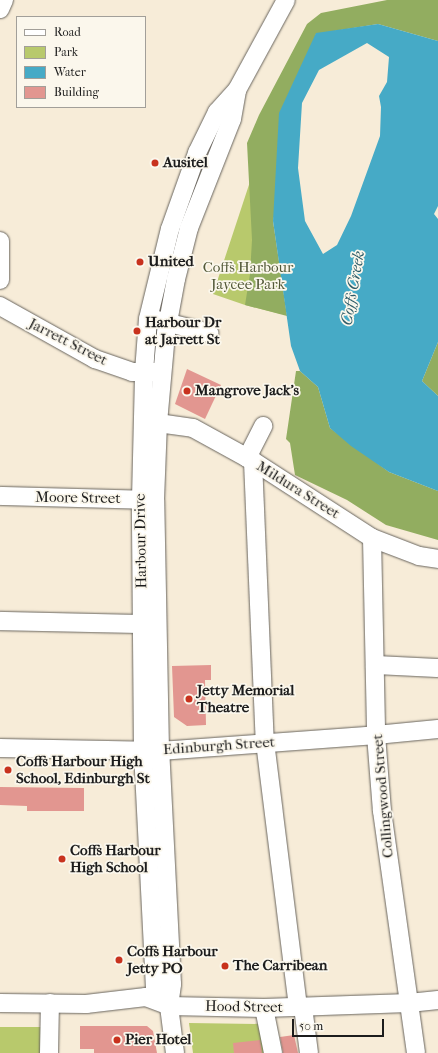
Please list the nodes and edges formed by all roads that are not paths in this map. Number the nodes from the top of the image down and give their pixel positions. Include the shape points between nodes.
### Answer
1 (4, 0) edge
2 (286, 0) edge
3 (0, 9) edge
4 (237, 90) junction
5 (0, 241) edge
6 (0, 280) edge
7 (0, 306) edge
8 (148, 319) junction
9 (168, 322) junction
10 (209, 333) dead end
11 (144, 372) junction
12 (163, 373) junction
13 (158, 423) junction
14 (263, 426) dead end
15 (250, 459) junction
16 (0, 496) edge
17 (148, 500) junction
18 (372, 538) junction
19 (438, 559) edge
20 (0, 621) edge
21 (142, 624) junction
22 (375, 665) junction
23 (438, 668) edge
24 (438, 729) edge
25 (376, 735) junction
26 (265, 742) junction
27 (0, 748) edge
28 (151, 751) junction
29 (438, 1000) edge
30 (0, 1002) edge
31 (50, 1003) junction
32 (409, 1004) junction
33 (169, 1006) junction
34 (300, 1007) junction
35 (264, 1008) junction
36 (49, 1053) edge
37 (175, 1053) edge
38 (273, 1053) edge
39 (309, 1053) edge
40 (416, 1053) edge

1 - 3 street
2 - 4 street, Harbour Drive
4 - 8 street, Harbour Drive via 217,112 197,153 170,229
4 - 9 street, Harbour Drive via 232,119 189,228
5 - 6 street
7 - 11 street, Jarrett Street via 95,359 132,372
8 - 9 street
8 - 11 street, Harbour Drive
9 - 10 street
9 - 12 street, Harbour Drive
11 - 12 street, Jarrett Street
11 - 17 street, Harbour Drive
12 - 13 street, Harbour Drive
13 - 15 street, Mildura Street via 193,428
13 - 17 street, Harbour Drive
14 - 15 street
15 - 18 street, Mildura Street
15 - 26 street
16 - 17 street, Moore Street
17 - 21 street, Harbour Drive
17 - 28 street, Harbour Drive
18 - 19 street, Mildura Street via 419,556
18 - 22 street, Collingwood Street
20 - 21 street
21 - 28 street, Harbour Drive
22 - 23 street
22 - 25 street, Collingwood Street
24 - 25 street, Edinburgh Street
25 - 26 street, Edinburgh Street
25 - 32 street, Collingwood Street via 382,812
26 - 28 street, Edinburgh Street
26 - 34 street
27 - 28 street, Edinburgh Street
28 - 33 street, Harbour Drive via 155,988
29 - 32 street, Hood Street
30 - 31 street
31 - 33 street via 86,1004 146,997
31 - 36 street
32 - 34 street, Hood Street
32 - 40 street, Collingwood Street
33 - 35 street, Hood Street
33 - 37 street
34 - 35 street, Hood Street
34 - 39 street
35 - 38 street

